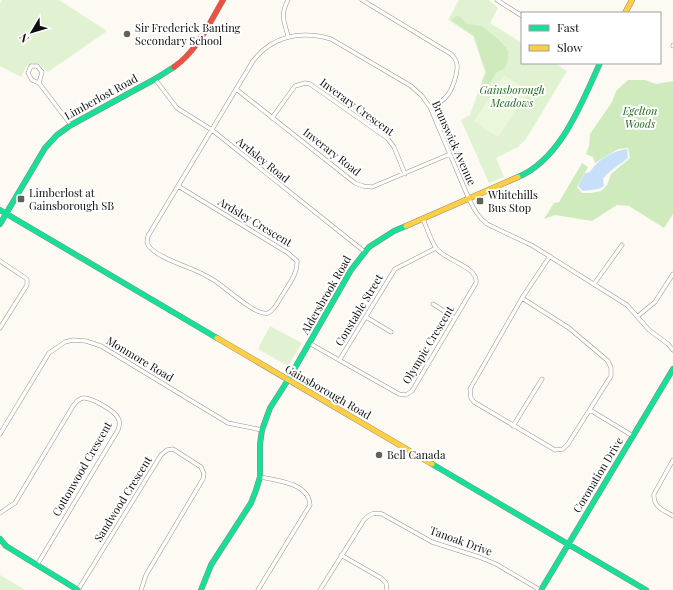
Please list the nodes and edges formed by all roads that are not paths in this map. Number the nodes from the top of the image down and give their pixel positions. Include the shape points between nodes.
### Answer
1 (224, 0) edge
2 (288, 0) edge
3 (362, 0) edge
4 (496, 0) edge
5 (632, 0) edge
6 (626, 12) edge
7 (521, 15) edge
8 (288, 36) junction
9 (600, 64) edge
10 (155, 79) junction
11 (40, 83) junction
12 (236, 89) junction
13 (430, 107) junction
14 (272, 118) junction
15 (71, 125) junction
16 (212, 130) junction
17 (450, 154) junction
18 (405, 174) junction
19 (178, 186) junction
20 (469, 199) junction
21 (0, 210) edge
22 (6, 214) junction
23 (423, 219) junction
24 (0, 224) edge
25 (622, 245) dead end
26 (436, 248) junction
27 (364, 252) junction
28 (550, 256) junction
29 (0, 261) edge
30 (673, 274) edge
31 (594, 284) junction
32 (522, 298) junction
33 (432, 304) dead end
34 (638, 316) junction
35 (366, 317) junction
36 (455, 318) junction
37 (0, 328) edge
38 (391, 332) dead end
39 (309, 343) junction
40 (668, 344) junction
41 (673, 345) edge
42 (673, 350) edge
43 (340, 359) junction
44 (673, 369) edge
45 (542, 379) dead end
46 (288, 380) junction
47 (590, 410) junction
48 (514, 426) junction
49 (262, 430) junction
50 (0, 434) edge
51 (633, 436) junction
52 (673, 460) edge
53 (260, 477) junction
54 (0, 513) edge
55 (673, 516) edge
56 (0, 539) edge
57 (569, 544) junction
58 (341, 555) junction
59 (36, 565) junction
60 (78, 590) edge
61 (142, 590) edge
62 (201, 590) edge
63 (258, 590) edge
64 (320, 590) edge
65 (387, 590) edge
66 (541, 590) edge
67 (646, 590) edge

1 - 10 street, Limberlost Road via 199,42 181,62
2 - 8 street via 283,10
3 - 13 street via 455,58 456,70 447,96 443,101
4 - 7 street
5 - 6 street
8 - 12 street, Brunswick Avenue via 259,53
8 - 13 street, Brunswick Avenue via 317,35 331,39 410,86
9 - 20 street, Aldersbrook Road via 557,144 547,157 524,175
10 - 15 street, Limberlost Road
10 - 16 street, Ardsley Road via 177,108
11 - 11 street via 42,72 37,66 31,66 28,73 32,80
11 - 15 street
12 - 14 street, Inverary Road
12 - 16 street, Brunswick Avenue
13 - 17 street, Brunswick Avenue
14 - 18 street, Inverary Road via 355,183 372,187
14 - 18 street, Inverary Crescent via 295,86 310,84 387,138 394,147
15 - 22 street, Limberlost Road via 44,148
16 - 19 street, Ardsley Crescent
16 - 27 street, Ardsley Road
17 - 18 street, Inverary Road
17 - 20 street, Brunswick Avenue
19 - 19 street, Ardsley Crescent via 297,261 294,274 274,308 268,313 260,313 212,279 150,249 148,236
20 - 23 street, Aldersbrook Road
20 - 28 street, Brunswick Avenue via 476,213 487,224
21 - 22 street, Gainsborough Road
22 - 24 street, Limberlost Road
22 - 46 street, Gainsborough Road
23 - 26 street
23 - 27 street, Aldersbrook Road via 385,236
25 - 31 street
26 - 35 street, Constable Street via 395,269
26 - 36 street, Olympic Crescent via 472,272 477,280
27 - 39 street, Aldersbrook Road
28 - 31 street, Brunswick Avenue
28 - 32 street
29 - 37 street via 27,279 27,285
30 - 34 street via 655,302
31 - 34 street, Brunswick Avenue via 627,305
32 - 47 street via 569,328 608,361 611,376
32 - 48 street via 470,389 474,402
33 - 36 street
34 - 40 street, Brunswick Avenue via 649,330
35 - 38 street
35 - 43 street, Constable Street
36 - 43 street, Olympic Crescent via 412,391 406,395 399,394
39 - 43 street, Olympic Crescent
39 - 46 street, Aldersbrook Road
40 - 41 street, Brunswick Avenue
40 - 42 street, Brunswick Avenue
44 - 51 street, Coronation Drive
45 - 48 street
46 - 49 street, Aldersbrook Road via 270,408
46 - 57 street, Gainsborough Road
47 - 48 street via 563,449 555,450
47 - 51 street
49 - 50 street, Monmore Road via 228,423 101,346 73,340 65,342 49,354
49 - 53 street, Aldersbrook Road
51 - 57 street, Coronation Drive
52 - 55 street via 654,494 654,500 657,506
53 - 62 street, Aldersbrook Road via 251,503 211,565
53 - 63 street via 287,482 298,488 308,498 310,505
54 - 59 street, Cottonwood Crescent via 15,503 78,400 91,399 116,414 120,424 118,430
56 - 59 street via 6,546
57 - 66 street, Coronation Drive
57 - 67 street, Gainsborough Road
58 - 64 street, Tanoak Drive
58 - 65 street via 381,578 386,583
58 - 66 street, Tanoak Drive via 370,514 382,514 432,542 496,564
59 - 60 street
60 - 61 street, Sandwood Crescent via 161,455 173,449 201,467 203,480 146,575

